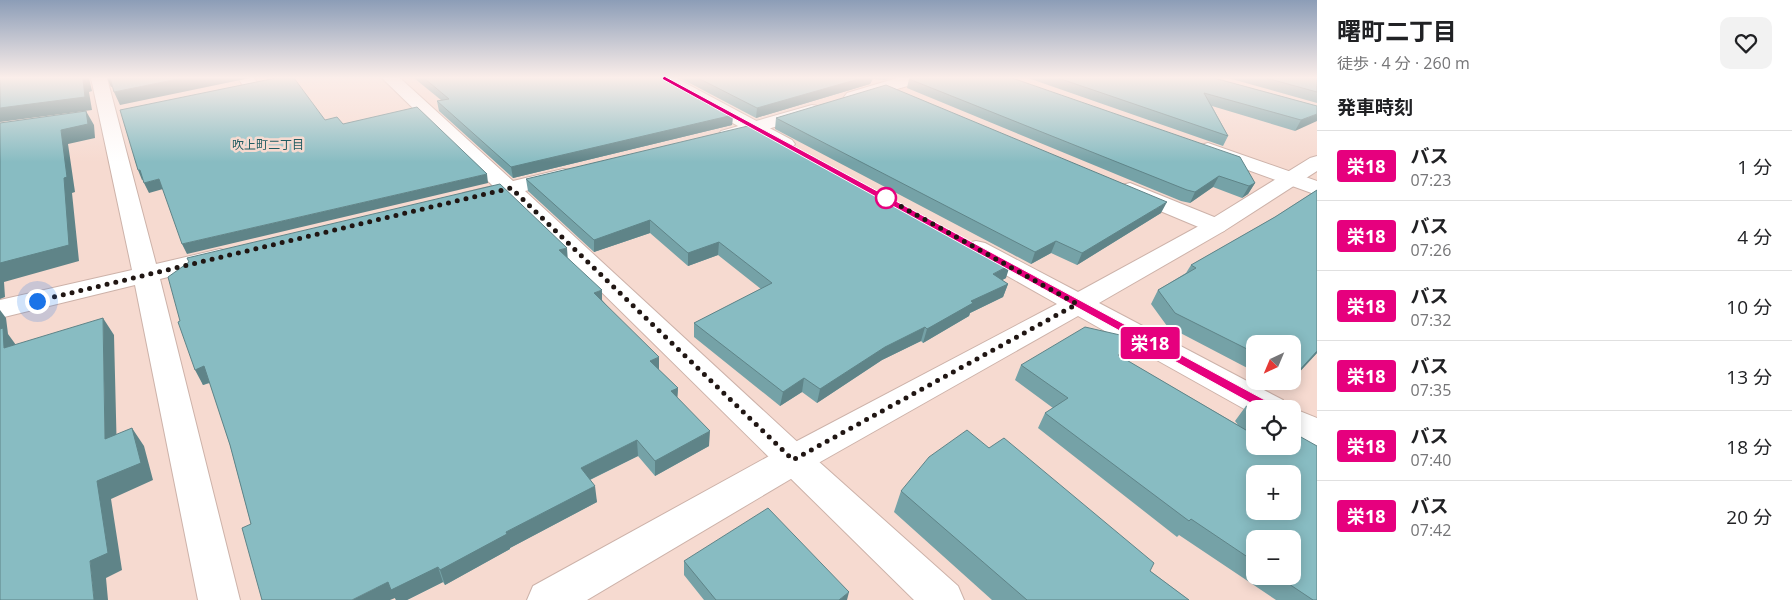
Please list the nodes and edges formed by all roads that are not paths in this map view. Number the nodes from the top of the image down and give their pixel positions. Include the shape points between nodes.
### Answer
1 (106, 106) edge
2 (421, 106) edge
3 (716, 106) edge
4 (825, 106) edge
5 (756, 128) junction
6 (707, 140) edge
7 (1190, 143) edge
8 (799, 151) edge
9 (1317, 162) edge
10 (586, 170) edge
11 (1292, 178) junction
12 (1115, 183) edge
13 (511, 188) junction
14 (1317, 188) edge
15 (453, 202) edge
16 (1216, 226) junction
17 (955, 236) edge
18 (242, 252) edge
19 (146, 274) junction
20 (1077, 304) junction
21 (0, 309) edge
22 (1255, 400) edge
23 (1301, 425) edge
24 (1317, 433) edge
25 (793, 460) junction
26 (219, 600) edge
27 (548, 600) edge
28 (943, 600) edge

1 - 19 street
2 - 13 street
3 - 5 street
4 - 5 street
5 - 6 street
5 - 8 street
7 - 11 street
9 - 11 street
10 - 13 street
11 - 14 street
11 - 16 street
12 - 16 street
13 - 15 street
13 - 25 street
16 - 20 street
17 - 20 street
18 - 19 street
19 - 21 street
19 - 26 street
20 - 22 street
20 - 25 street
23 - 24 street
25 - 27 street
25 - 28 street

